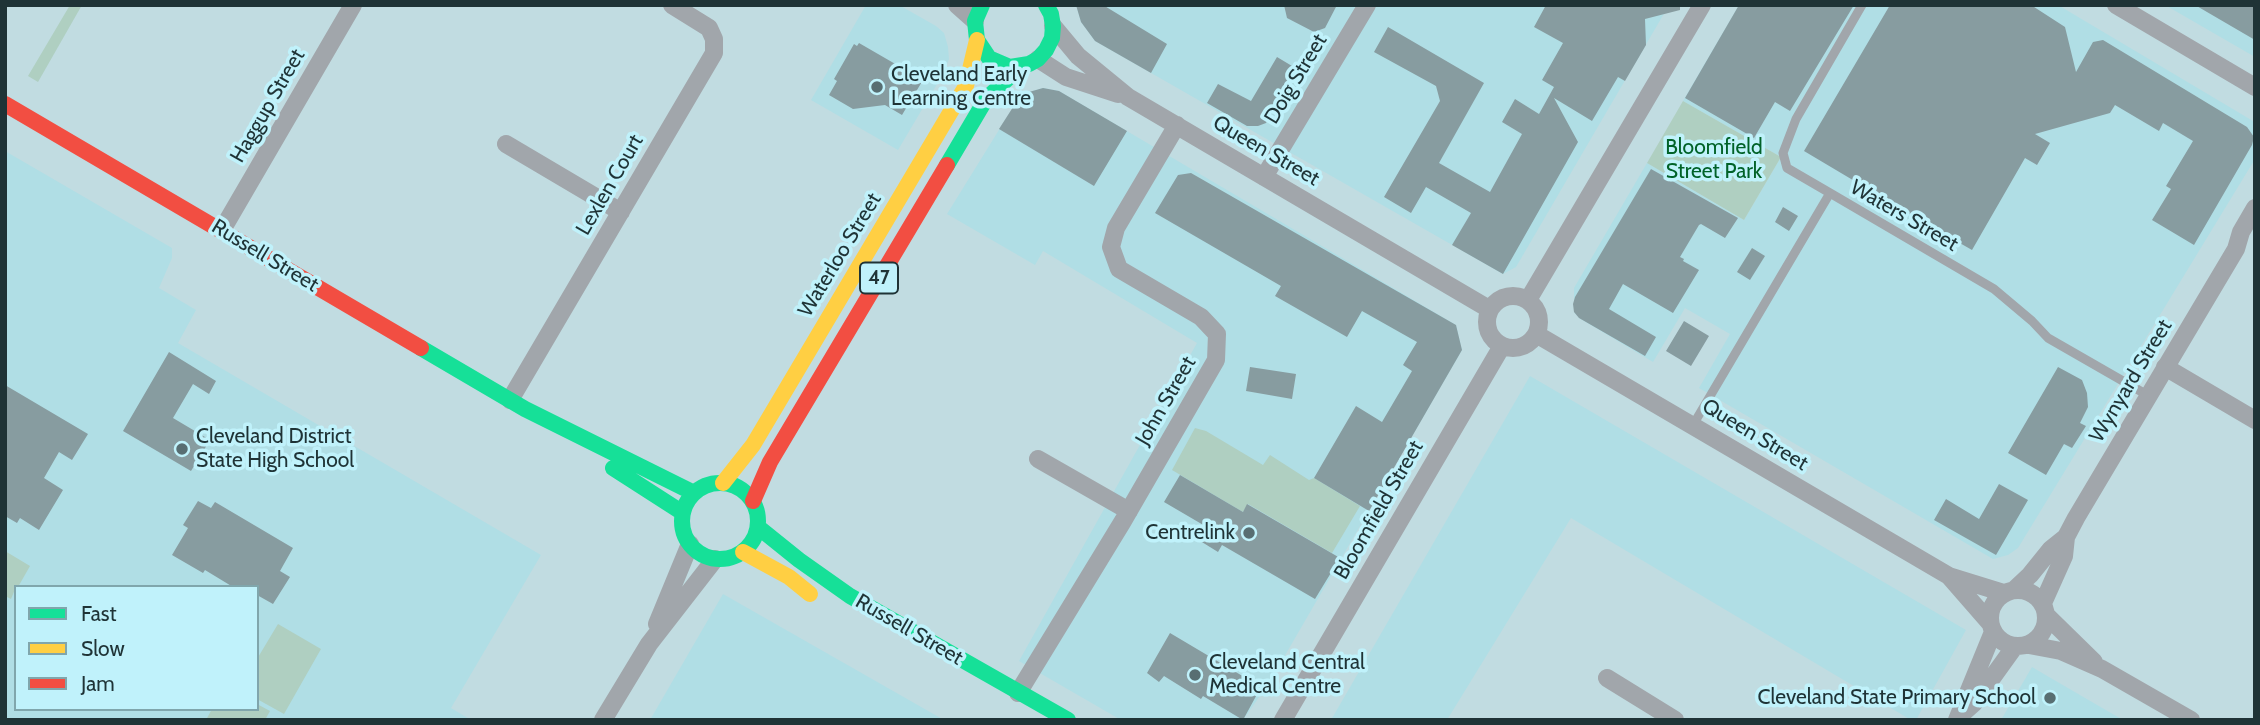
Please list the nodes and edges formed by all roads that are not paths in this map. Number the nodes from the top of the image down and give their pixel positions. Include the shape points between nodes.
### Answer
1 (353, 5) edge
2 (671, 5) edge
3 (957, 5) edge
4 (1367, 5) edge
5 (1702, 5) edge
6 (1862, 5) edge
7 (2116, 5) edge
8 (1051, 12) edge
9 (979, 13) edge
10 (977, 40) junction
11 (1038, 59) junction
12 (1020, 66) junction
13 (2255, 87) edge
14 (1128, 97) junction
15 (5, 104) edge
16 (1177, 125) junction
17 (506, 144) dead end
18 (1264, 177) junction
19 (1830, 193) junction
20 (2255, 208) edge
21 (621, 212) junction
22 (222, 230) junction
23 (2255, 231) edge
24 (2236, 249) junction
25 (1528, 300) junction
26 (1489, 309) junction
27 (1536, 334) junction
28 (1502, 346) junction
29 (2165, 367) junction
30 (2149, 396) junction
31 (517, 405) junction
32 (2255, 420) edge
33 (1693, 425) junction
34 (1038, 459) dead end
35 (723, 483) junction
36 (694, 493) junction
37 (753, 501) junction
38 (1129, 510) junction
39 (683, 513) junction
40 (758, 527) junction
41 (2066, 537) junction
42 (690, 544) junction
43 (743, 552) junction
44 (715, 559) junction
45 (1949, 576) junction
46 (2009, 591) junction
47 (828, 606) dead end
48 (2045, 609) junction
49 (1992, 628) junction
50 (649, 644) junction
51 (2022, 646) junction
52 (2102, 669) junction
53 (1606, 678) dead end
54 (1018, 693) junction
55 (1294, 697) junction
56 (1958, 717) edge
57 (604, 720) edge
58 (1068, 720) edge
59 (1274, 720) edge
60 (1283, 720) edge
61 (1675, 720) edge
62 (2191, 720) edge

1 - 22 street, Haggup Street
2 - 21 street, Lexlen Court via 709,28 714,53
3 - 9 street
4 - 18 street, Doig Street
5 - 25 street
6 - 19 lane via 1796,119 1783,153 1787,168
7 - 13 street
8 - 11 main road via 1052,38
8 - 14 street, Queen Street via 1078,57
9 - 10 main road, 47
10 - 12 main road via 989,58
10 - 35 main road, Waterloo Street / 47 via 966,86 753,445
11 - 12 main road, 47
11 - 14 street, Queen Street via 1066,77
12 - 37 main road, 47 via 986,99 770,462
14 - 16 street, Queen Street
15 - 22 main road, Russell Street
16 - 18 street, Queen Street
16 - 38 street, John Street via 1116,228 1111,247 1119,269 1201,317 1217,334 1216,360
17 - 21 street
18 - 26 street, Queen Street
19 - 30 lane, Waters Street via 1994,289 2048,338
19 - 33 lane, Waters Street
20 - 24 street, Wynyard Street
21 - 31 street, Lexlen Court
22 - 31 main road, Russell Street
23 - 24 street, Wynyard Street
24 - 29 street, Wynyard Street
25 - 26 street via 1511,296
25 - 27 street via 1539,320
26 - 28 street via 1486,326
27 - 28 street via 1525,345
27 - 33 street, Queen Street
28 - 55 street, Bloomfield Street
29 - 30 street, Wynyard Street
29 - 32 street
30 - 41 street, Wynyard Street
31 - 36 main road, Russell Street
31 - 39 main road, Russell Street
33 - 45 street, Queen Street
34 - 38 street
35 - 36 main road
35 - 37 main road via 740,488
36 - 39 main road
37 - 40 main road
38 - 54 street, John Street
39 - 42 main road via 682,527
40 - 43 main road via 755,539
40 - 54 main road, Russell Street via 850,596
41 - 46 street, Wynyard Street
41 - 48 street, Wynyard Street
42 - 44 main road
42 - 50 street
43 - 44 main road
43 - 47 main road, Russell Street via 789,577
44 - 50 street
45 - 46 street, Queen Street
45 - 49 street, Queen Street
46 - 48 street via 2033,594
46 - 49 street via 1992,606
48 - 51 street via 2043,633
48 - 52 street
49 - 51 street via 2006,644
49 - 56 street
50 - 57 street
51 - 52 street via 2061,651
51 - 56 street
52 - 62 street
53 - 61 street
54 - 58 main road, Russell Street
55 - 59 street, Bloomfield Street
55 - 60 street, Bloomfield Street

